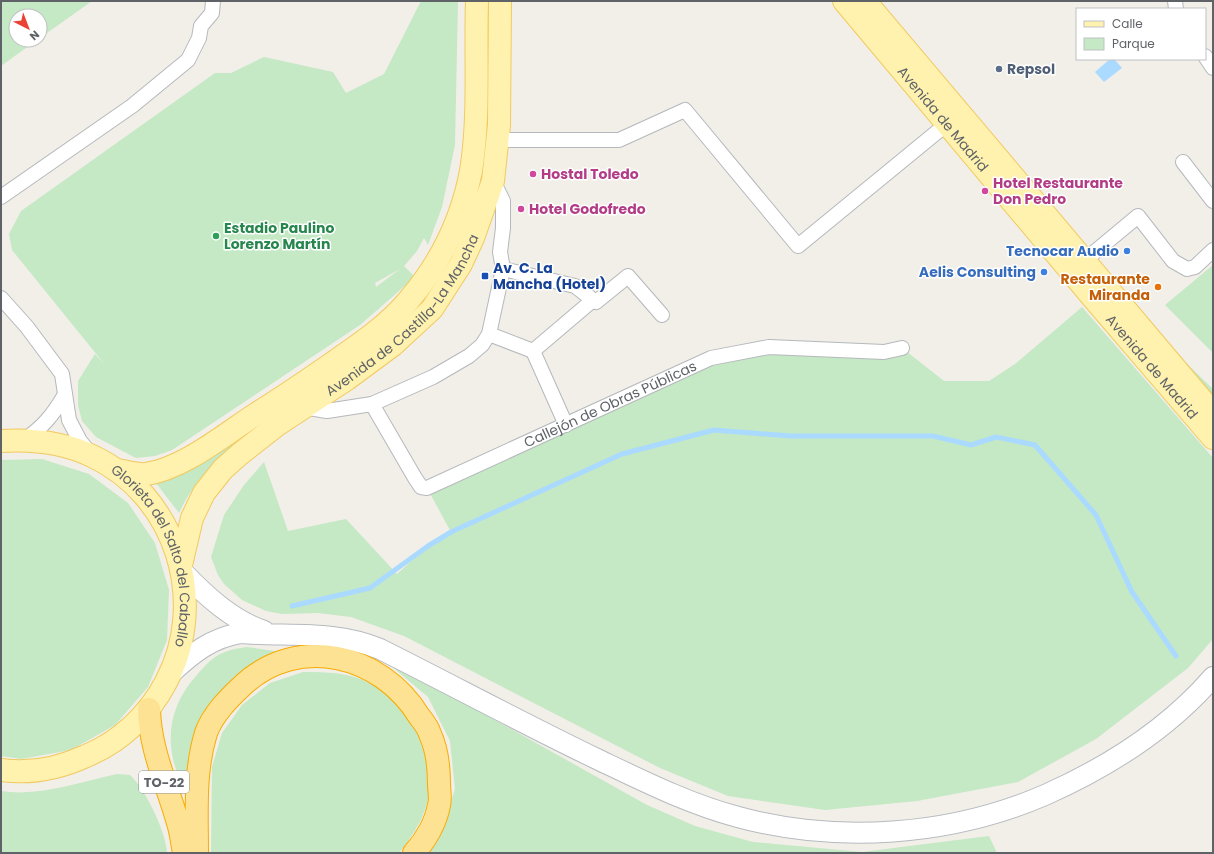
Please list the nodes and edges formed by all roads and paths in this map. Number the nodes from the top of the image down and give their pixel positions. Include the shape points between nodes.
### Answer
1 (213, 1) edge
2 (477, 1) edge
3 (500, 1) edge
4 (844, 1) edge
5 (865, 1) edge
6 (1206, 58) edge
7 (1213, 68) edge
8 (948, 123) junction
9 (498, 140) junction
10 (1183, 162) dead end
11 (492, 181) junction
12 (4, 192) edge
13 (1213, 200) edge
14 (1213, 250) edge
15 (1084, 261) junction
16 (503, 269) junction
17 (1, 298) edge
18 (593, 300) junction
19 (662, 314) dead end
20 (489, 334) junction
21 (902, 348) dead end
22 (533, 351) junction
23 (64, 396) junction
24 (372, 404) junction
25 (303, 407) junction
26 (1213, 413) edge
27 (566, 426) junction
28 (1213, 438) edge
29 (24, 440) junction
30 (1, 441) edge
31 (93, 456) junction
32 (116, 470) junction
33 (182, 569) junction
34 (277, 636) junction
35 (171, 673) junction
36 (1213, 677) edge
37 (149, 709) junction
38 (1, 770) edge
39 (184, 853) edge
40 (197, 853) edge
41 (414, 853) edge

1 - 12 street via 212,13 201,26 199,38 188,60 132,106
2 - 32 main road, Avenida de Castilla-La Mancha via 475,131 471,170 463,203 448,242 426,279 408,302 382,327 352,350 196,454 174,465 145,474
3 - 9 main road, Avenida de Castilla-La Mancha
4 - 8 main road, Avenida de Madrid
5 - 15 main road, Avenida de Madrid
6 - 7 street
8 - 9 street via 798,246 684,110 619,140
8 - 28 main road, Avenida de Madrid
9 - 11 main road, Avenida de Castilla-La Mancha
10 - 13 street
11 - 16 street via 503,201 500,252
11 - 25 main road, Avenida de Castilla-La Mancha via 470,245 447,288 432,309 393,345
14 - 15 street via 1195,267 1187,269 1173,261 1138,216
15 - 26 main road, Avenida de Madrid
16 - 18 street via 575,286
16 - 20 street
17 - 23 street via 27,327 62,374
18 - 19 street via 596,302 628,276
18 - 22 street
20 - 22 street
20 - 24 street via 482,345 469,356 433,377
21 - 27 street, Callejón de Obras Públicas via 884,352 769,348 711,358
22 - 27 street
23 - 29 street via 53,416
23 - 31 street via 70,420 80,441
24 - 25 street via 327,411
24 - 27 street, Callejón de Obras Públicas via 421,487 427,488
25 - 33 main road, Avenida de Castilla-La Mancha via 240,454 223,469 204,493 192,518
29 - 30 main road, Glorieta del Salto del Caballo
29 - 31 main road, Glorieta del Salto del Caballo via 70,447
31 - 32 main road, Glorieta del Salto del Caballo
32 - 33 main road, Glorieta del Salto del Caballo via 139,489 157,512 172,538
33 - 34 main road via 201,591 237,618
33 - 35 main road, Glorieta del Salto del Caballo via 186,613 182,640
34 - 35 main road via 227,636 195,651
34 - 36 main road via 334,636 364,642 678,797 738,817 794,828 843,832 891,832 932,827 980,817 1031,801 1090,773 1140,742 1189,702
35 - 37 main road, Glorieta del Salto del Caballo
37 - 38 main road, Glorieta del Salto del Caballo via 126,733 99,751 68,764 36,770
37 - 39 highway, TO-22 via 149,727 155,755 179,824
40 - 41 highway via 198,765 207,732 216,714 251,677 270,666 293,658 314,656 347,660 366,666 389,681 411,703 430,734 439,771 440,806 426,840

